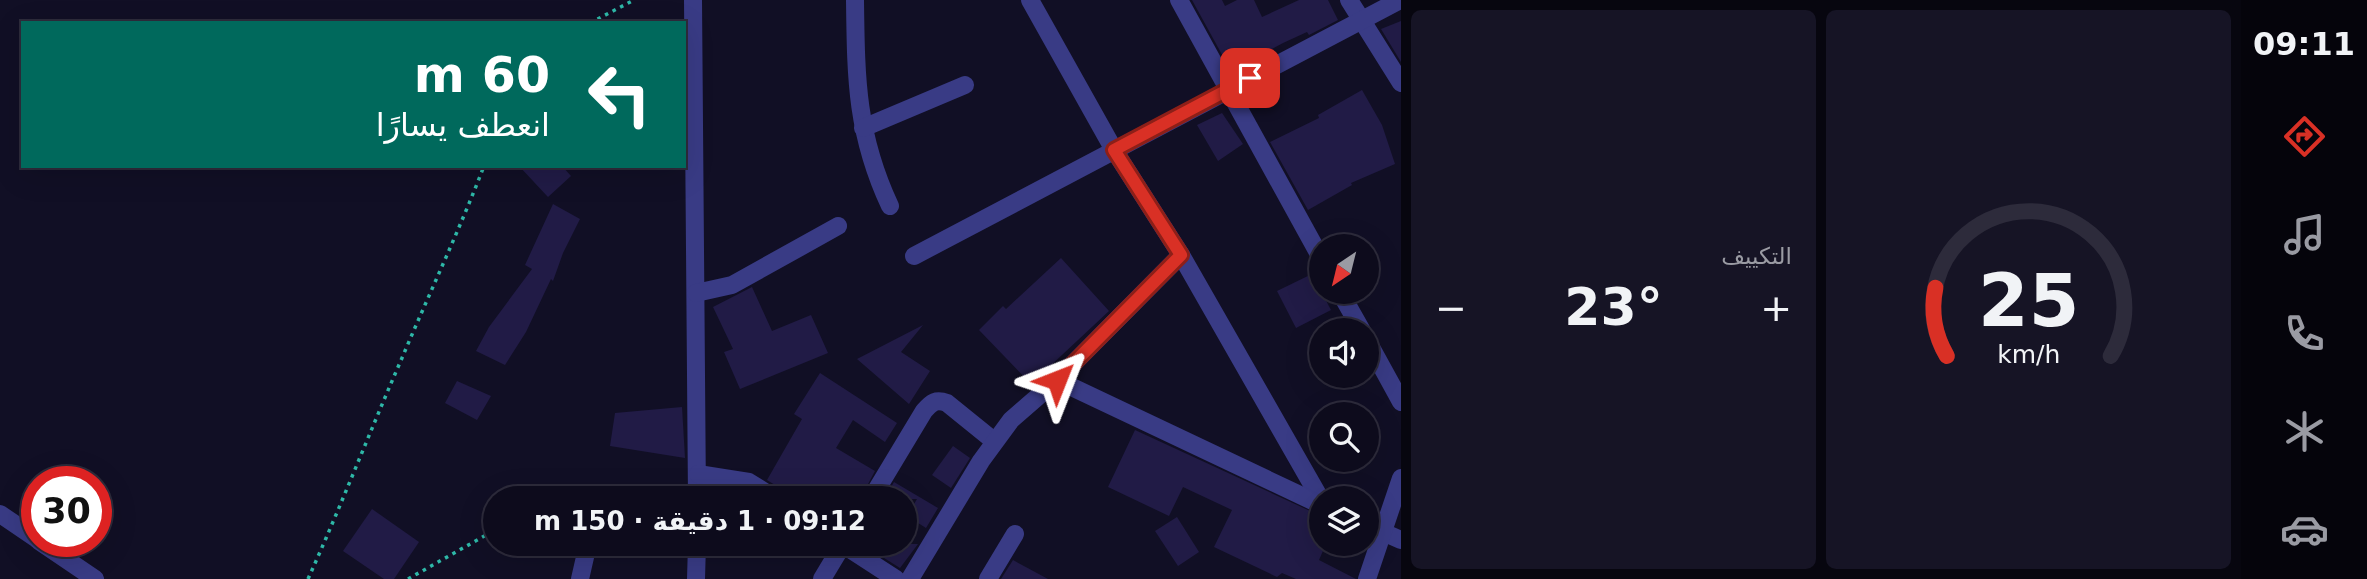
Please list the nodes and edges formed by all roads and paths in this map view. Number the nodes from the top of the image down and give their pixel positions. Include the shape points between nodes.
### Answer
1 (634, 0) edge
2 (693, 0) edge
3 (855, 0) edge
4 (1030, 0) edge
5 (1179, 0) edge
6 (1349, 0) edge
7 (1400, 0) edge
8 (1360, 20) junction
9 (594, 21) edge
10 (1401, 83) edge
11 (965, 85) dead end
12 (1228, 89) junction
13 (863, 128) junction
14 (1114, 150) junction
15 (483, 168) edge
16 (890, 205) dead end
17 (838, 226) dead end
18 (1309, 236) edge
19 (1181, 255) junction
20 (914, 256) dead end
21 (696, 293) junction
22 (1379, 362) edge
23 (1057, 380) junction
24 (1401, 402) edge
25 (994, 442) junction
26 (698, 474) junction
27 (1401, 478) edge
28 (698, 486) edge
29 (755, 486) edge
30 (879, 486) edge
31 (1312, 486) edge
32 (1309, 496) edge
33 (0, 514) edge
34 (1379, 519) edge
35 (21, 528) edge
36 (1379, 530) edge
37 (1015, 534) dead end
38 (483, 537) edge
39 (1401, 540) edge
40 (585, 556) edge
41 (697, 556) edge
42 (836, 556) edge
43 (860, 556) edge
44 (1370, 556) edge
45 (63, 557) edge
46 (95, 579) edge
47 (308, 579) edge
48 (408, 579) edge
49 (580, 579) edge
50 (696, 579) edge
51 (822, 579) edge
52 (895, 579) edge
53 (910, 579) edge
54 (988, 579) edge
55 (1367, 579) edge

1 - 9 path
2 - 21 street
3 - 13 street via 856,87
4 - 14 street
5 - 12 street
6 - 8 street
7 - 8 street
8 - 10 street
8 - 12 street
11 - 13 street
12 - 14 street
12 - 18 street
13 - 16 street
14 - 19 street
14 - 20 street
15 - 47 path
17 - 21 street via 732,285
19 - 23 street
19 - 31 street
21 - 26 street
22 - 24 street
23 - 25 street via 1010,420
23 - 32 street
25 - 30 street via 947,403 932,402
25 - 53 street
26 - 28 street
26 - 29 street
27 - 34 street
33 - 35 street
36 - 39 street
37 - 54 street
38 - 48 path
40 - 49 street
41 - 50 street
42 - 51 street
43 - 52 street
44 - 55 street
45 - 46 street

